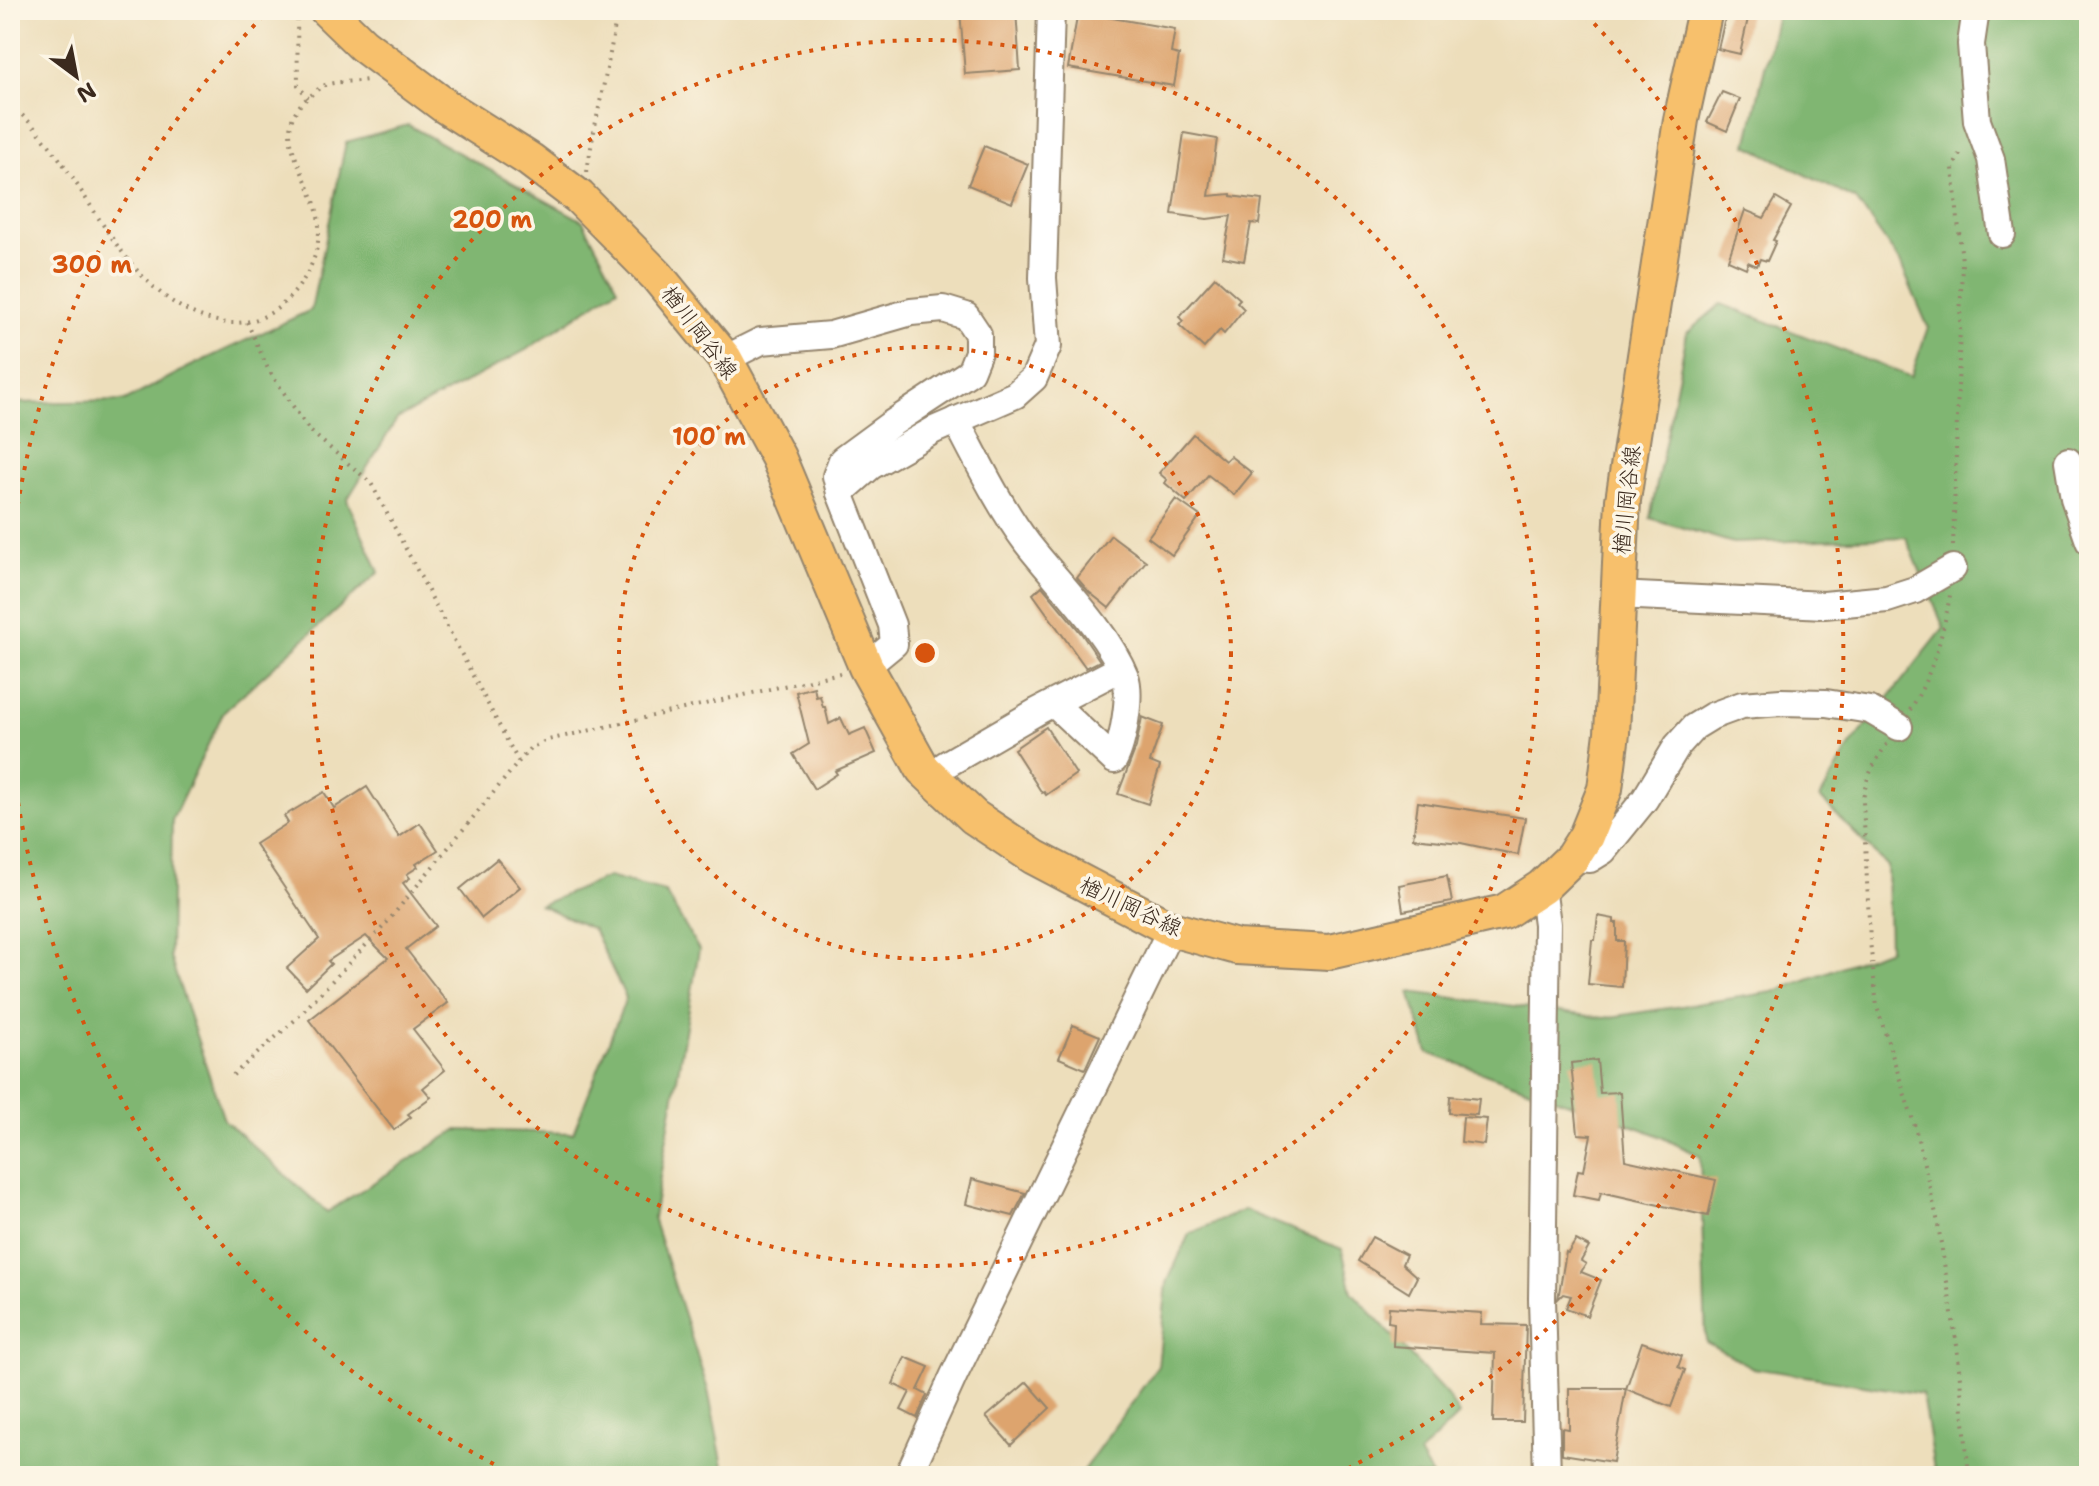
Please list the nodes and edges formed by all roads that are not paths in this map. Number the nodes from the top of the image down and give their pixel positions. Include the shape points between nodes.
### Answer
1 (327, 10) edge
2 (1051, 10) edge
3 (1705, 10) edge
4 (1976, 10) edge
5 (2002, 234) dead end
6 (725, 359) junction
7 (956, 420) junction
8 (2068, 461) dead end
9 (840, 493) junction
10 (2089, 541) edge
11 (1953, 568) road end
12 (1617, 595) junction
13 (866, 667) junction
14 (1121, 668) junction
15 (1054, 704) junction
16 (1899, 727) road end
17 (945, 765) dead end
18 (1572, 858) junction
19 (1542, 887) junction
20 (1171, 929) junction
21 (908, 1476) edge
22 (1547, 1476) edge

1 - 6 main road, 楢川岡谷線 via 386,63 579,197 657,276
2 - 7 street via 1043,278 1048,346 1034,378 1015,395
3 - 12 main road, 楢川岡谷線 via 1651,307 1623,500
4 - 5 street via 1971,44 1977,121 1991,159
6 - 9 street via 761,341 831,335 911,312 943,309 966,316 978,334 970,372 842,460 836,476
6 - 13 main road, 楢川岡谷線 via 778,457
7 - 9 street via 871,466
7 - 14 street via 1026,541
8 - 10 street
9 - 13 street via 892,625 894,644
11 - 12 street via 1887,599 1824,605
12 - 18 main road, 楢川岡谷線 via 1605,789
13 - 20 main road, 楢川岡谷線 via 923,769 974,817 1034,857
14 - 15 street
14 - 15 street via 1128,692 1114,760
15 - 17 street
16 - 18 street via 1870,710 1826,703 1742,705 1712,716 1677,746 1645,799 1603,851 1590,859
18 - 19 main road, 楢川岡谷線
19 - 20 main road, 楢川岡谷線 via 1504,912 1329,952 1237,947
19 - 22 street via 1547,924 1542,1299
20 - 21 street

